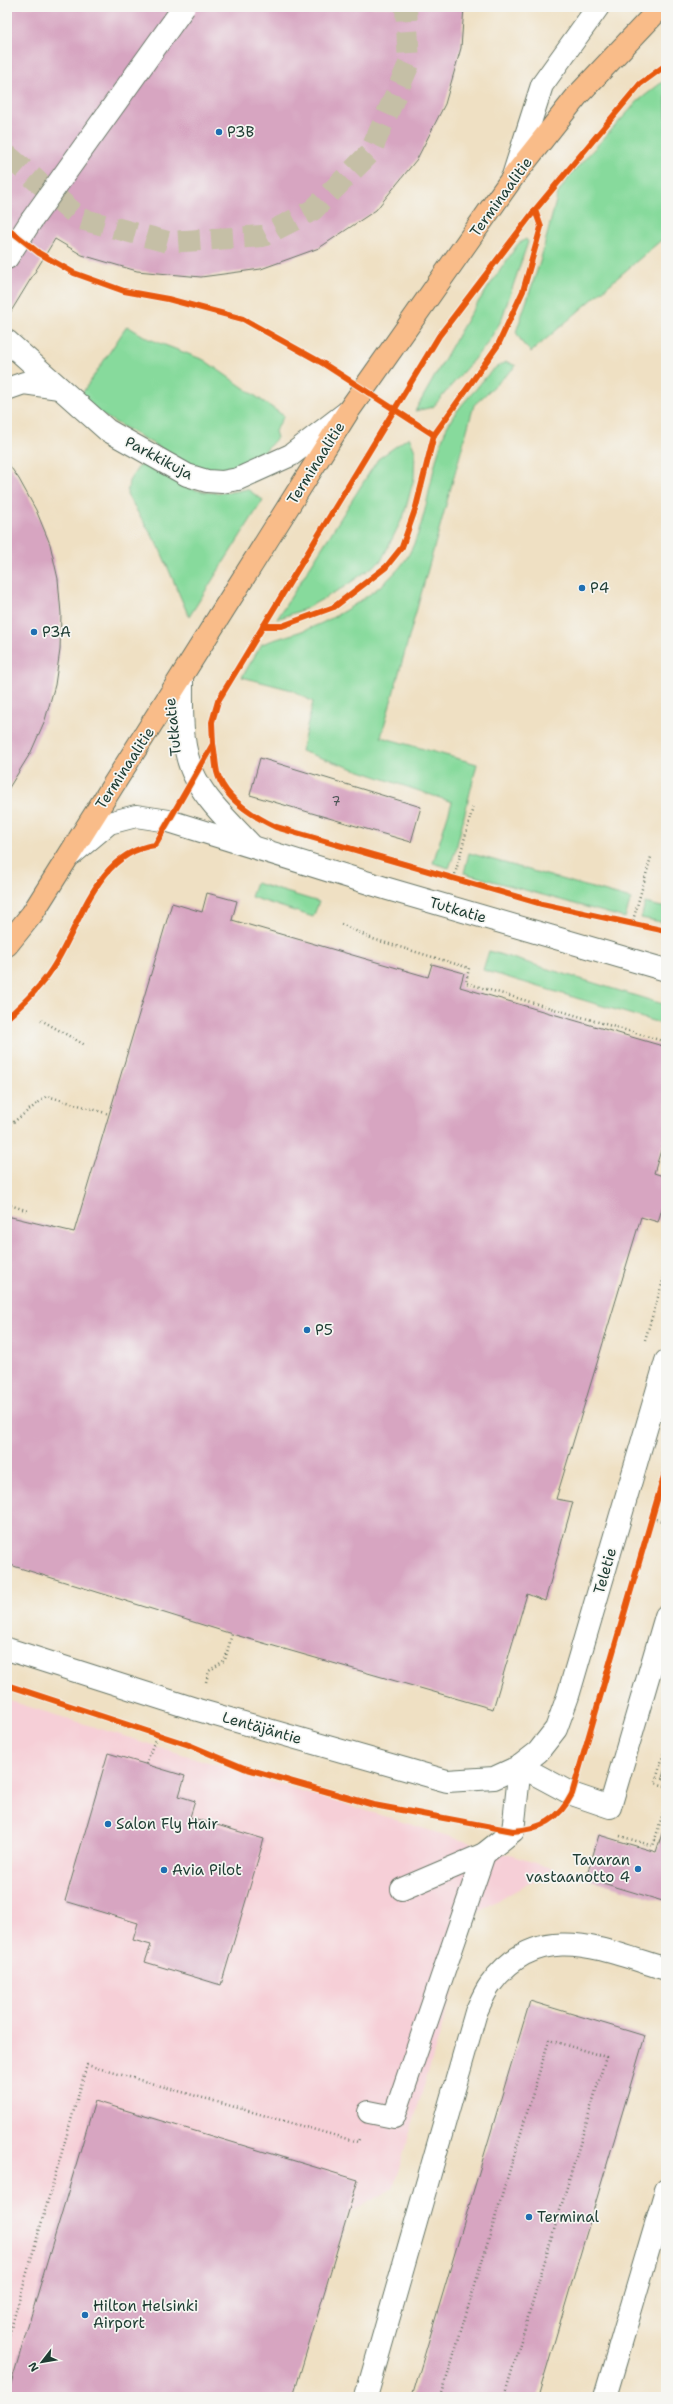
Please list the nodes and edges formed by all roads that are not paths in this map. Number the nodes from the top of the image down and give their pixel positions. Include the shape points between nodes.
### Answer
1 (184, 7) edge
2 (598, 7) edge
3 (661, 7) edge
4 (513, 177) junction
5 (7, 258) edge
6 (7, 341) edge
7 (59, 388) junction
8 (7, 389) edge
9 (349, 410) junction
10 (182, 679) junction
11 (252, 846) junction
12 (66, 860) junction
13 (7, 945) edge
14 (666, 970) edge
15 (666, 1361) edge
16 (666, 1616) edge
17 (7, 1649) edge
18 (520, 1766) junction
19 (484, 1854) junction
20 (402, 1889) dead end
21 (666, 1969) edge
22 (369, 2112) dead end
23 (666, 2190) edge
24 (366, 2397) edge
25 (605, 2397) edge

1 - 5 street, bridge
2 - 4 street via 542,85
3 - 4 main road, Terminaalitie via 577,96
4 - 9 main road, Terminaalitie
6 - 7 street, Parkkikuja
7 - 8 street via 24,383
7 - 9 street, Parkkikuja via 107,430 151,456 187,475 222,482 238,479 291,455
9 - 10 main road, Terminaalitie
10 - 11 street, Tutkatie via 186,752 195,777 202,790
10 - 12 main road, Terminaalitie
11 - 12 street, Tutkatie via 169,821 136,816 109,823
11 - 14 street, Tutkatie via 388,889
12 - 13 main road, Terminaalitie via 32,914
15 - 18 street, Teletie via 568,1696 556,1729 538,1752
16 - 18 street via 610,1807 572,1794
17 - 18 street, Lentäjäntie via 198,1710 447,1781 494,1778
18 - 19 street via 513,1831
19 - 20 street
19 - 22 street via 394,2117
21 - 24 street via 584,1944 553,1944 528,1951 510,1964 490,1985 476,2012
23 - 25 street

